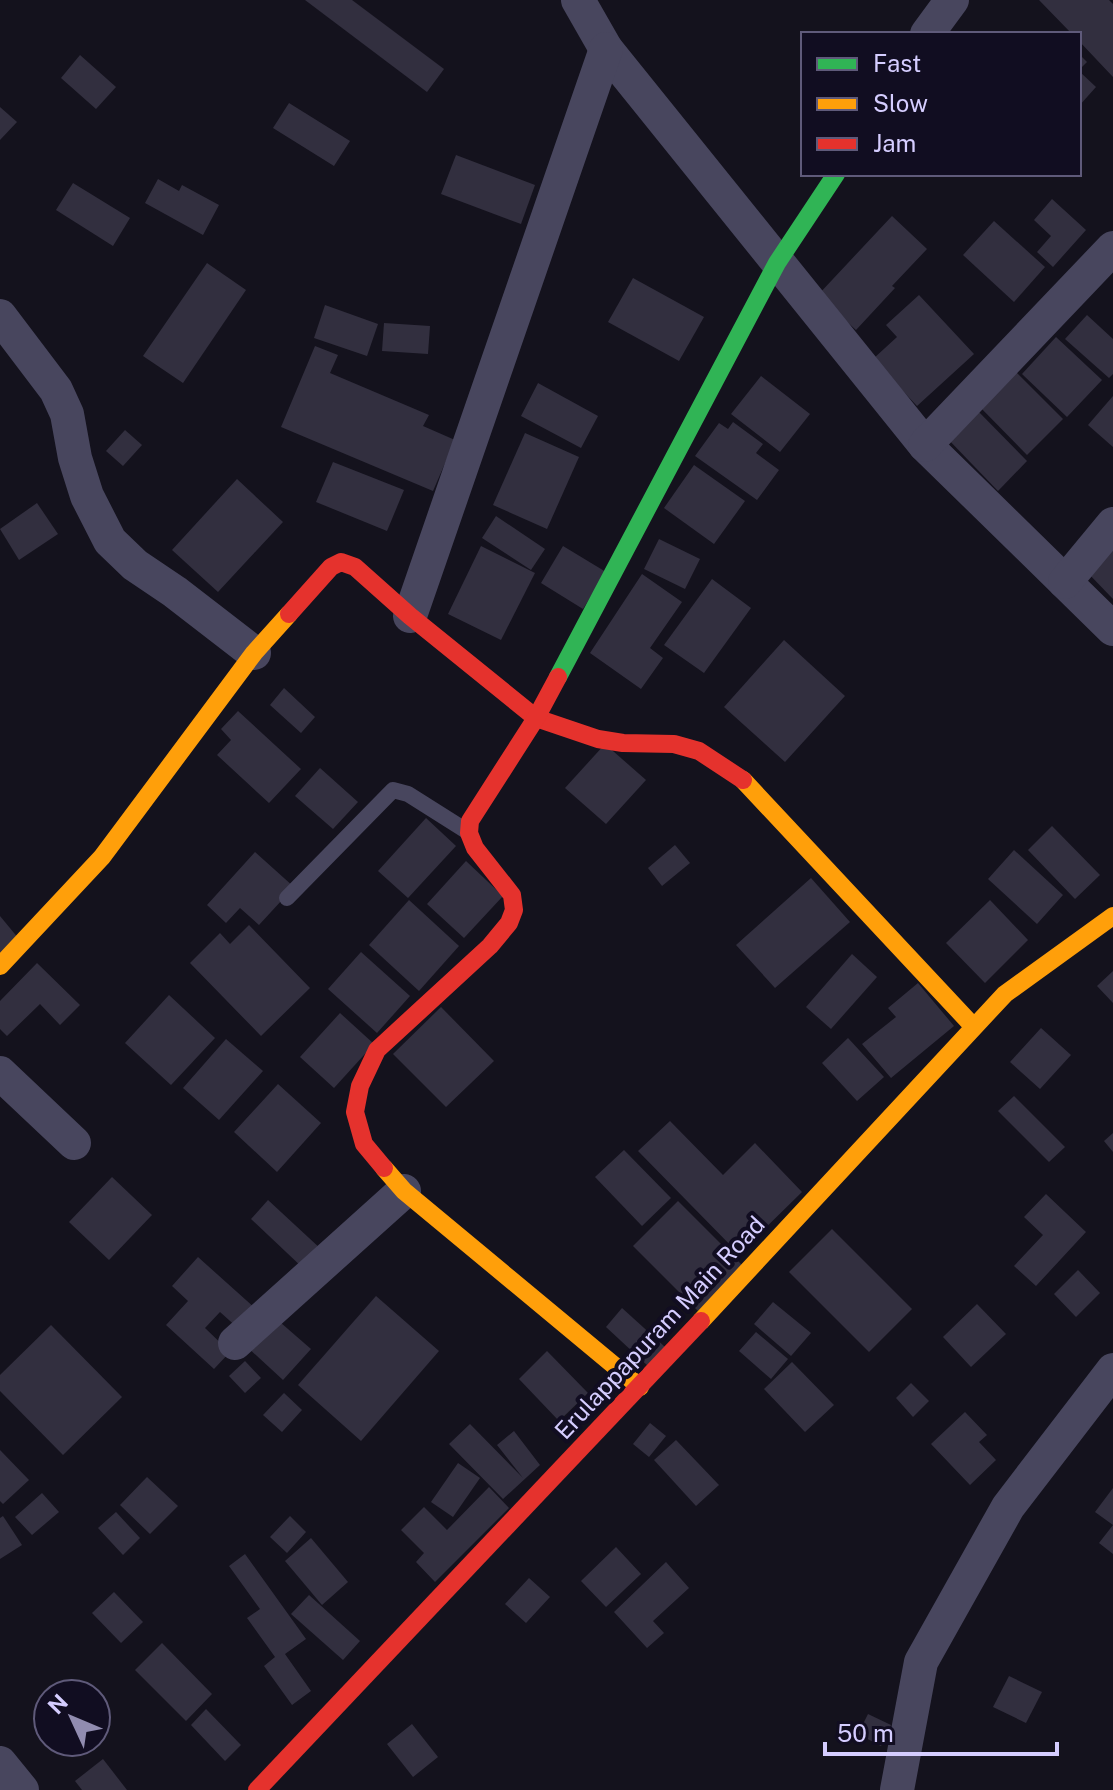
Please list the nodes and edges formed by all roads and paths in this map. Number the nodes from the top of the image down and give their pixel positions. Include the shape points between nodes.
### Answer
1 (578, 0) edge
2 (952, 0) edge
3 (928, 32) edge
4 (606, 49) junction
5 (835, 176) edge
6 (1113, 248) edge
7 (777, 263) junction
8 (0, 316) edge
9 (925, 445) junction
10 (1113, 524) edge
11 (1065, 582) junction
12 (410, 616) junction
13 (1113, 629) edge
14 (254, 653) junction
15 (536, 718) junction
16 (469, 833) junction
17 (287, 898) dead end
18 (1113, 916) edge
19 (0, 966) edge
20 (973, 1026) junction
21 (0, 1073) edge
22 (74, 1143) dead end
23 (404, 1191) junction
24 (235, 1343) dead end
25 (1113, 1370) edge
26 (640, 1387) junction
27 (0, 1763) edge
28 (22, 1790) edge
29 (257, 1790) edge
30 (897, 1790) edge

1 - 4 street
2 - 3 street
4 - 7 street
4 - 12 street
5 - 7 street
6 - 9 street
7 - 9 street
7 - 15 street
8 - 14 street via 56,390 87,496 110,541
9 - 11 street
10 - 11 street
11 - 13 street
12 - 14 street via 355,567 341,562
12 - 15 street
14 - 19 street via 102,857
15 - 16 street via 470,821
15 - 20 street via 610,741 674,744 699,751 742,779
16 - 17 lane via 393,790
16 - 23 street via 512,895 509,923 377,1050 355,1112 364,1144
18 - 20 street, Erulappapuram Main Road via 1005,994
20 - 26 street, Erulappapuram Main Road
21 - 22 street
23 - 24 street
23 - 26 street
25 - 30 street via 1008,1507 921,1662
26 - 29 street, Erulappapuram Main Road
27 - 28 street

